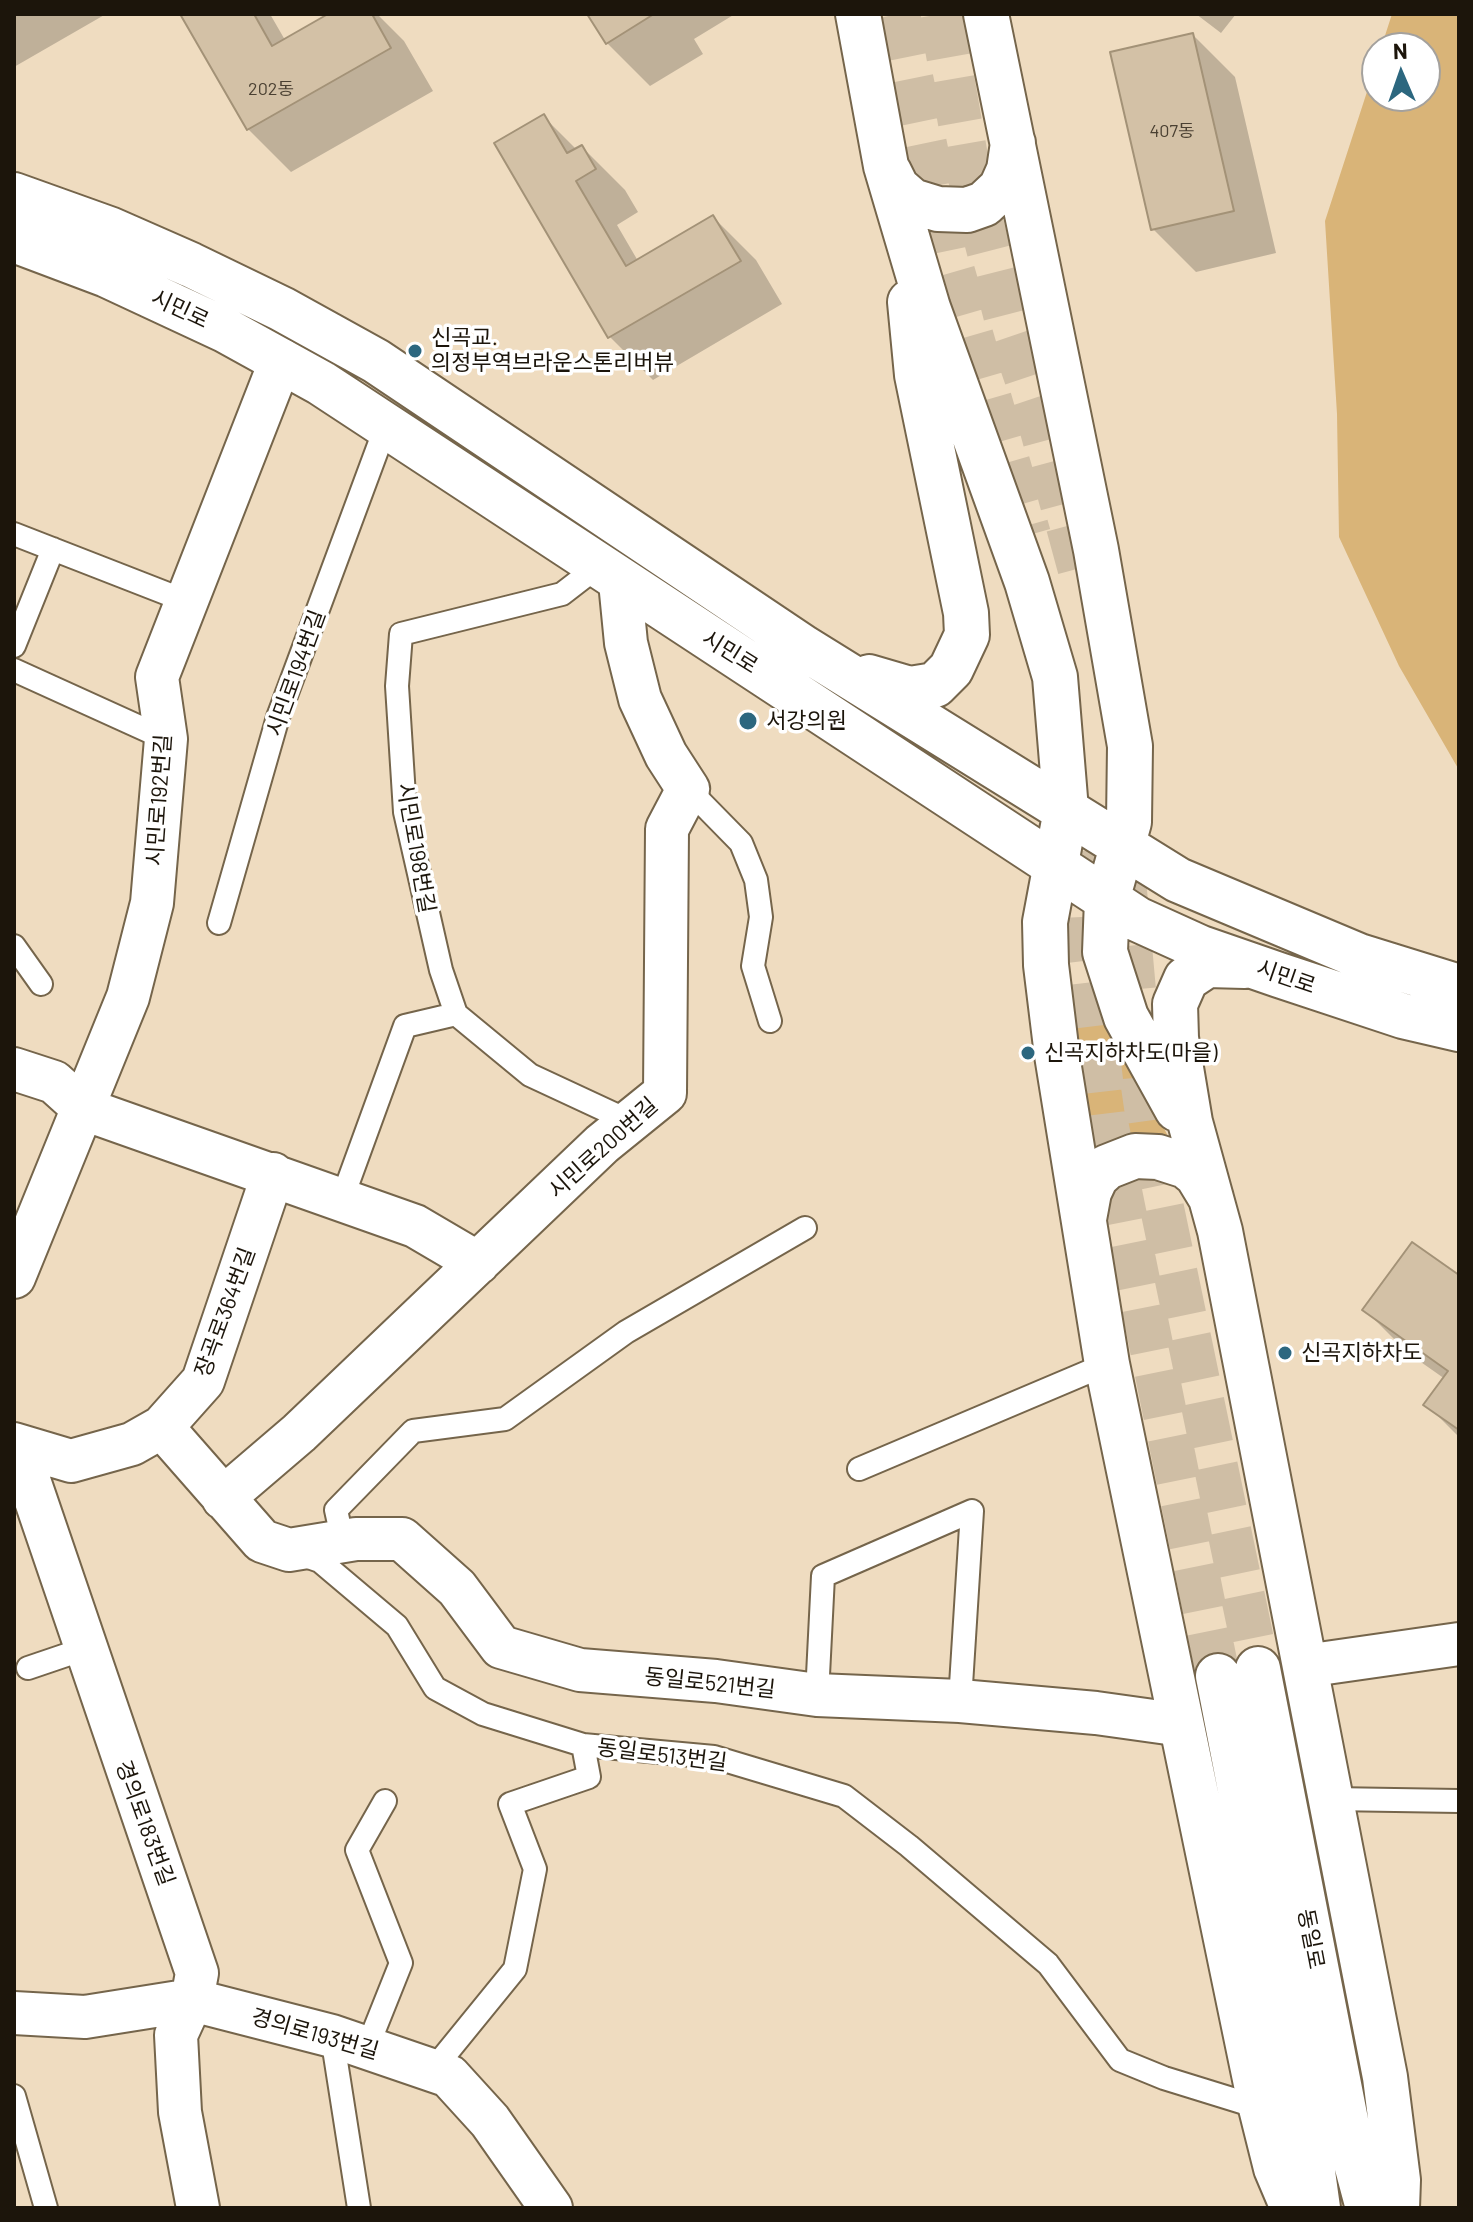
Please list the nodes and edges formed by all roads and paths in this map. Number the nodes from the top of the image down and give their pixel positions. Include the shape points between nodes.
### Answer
1 (858, 14) edge
2 (986, 14) edge
3 (1013, 143) junction
4 (886, 166) junction
5 (14, 195) edge
6 (14, 240) edge
7 (281, 360) junction
8 (386, 426) junction
9 (14, 534) edge
10 (53, 549) junction
11 (609, 575) junction
12 (186, 601) junction
13 (14, 646) edge
14 (804, 648) junction
15 (14, 670) edge
16 (166, 739) junction
17 (688, 789) junction
18 (1066, 810) junction
19 (1122, 846) junction
20 (1056, 866) junction
21 (1107, 900) junction
22 (219, 923) dead end
23 (14, 946) edge
24 (1279, 975) junction
25 (41, 984) dead end
26 (1459, 987) edge
27 (456, 1014) junction
28 (770, 1021) dead end
29 (1459, 1029) edge
30 (14, 1069) edge
31 (84, 1109) junction
32 (631, 1122) junction
33 (1198, 1152) junction
34 (273, 1174) junction
35 (342, 1199) junction
36 (1212, 1200) junction
37 (1084, 1225) junction
38 (805, 1228) dead end
39 (478, 1263) junction
40 (14, 1277) edge
41 (1107, 1364) junction
42 (162, 1427) junction
43 (15, 1445) edge
44 (859, 1469) dead end
45 (223, 1498) junction
46 (343, 1542) junction
47 (289, 1550) junction
48 (1459, 1644) edge
49 (84, 1649) junction
50 (1305, 1666) junction
51 (28, 1668) dead end
52 (817, 1695) junction
53 (960, 1701) junction
54 (1182, 1725) junction
55 (583, 1745) junction
56 (1331, 1799) junction
57 (385, 1801) dead end
58 (1459, 1801) edge
59 (192, 2000) junction
60 (14, 2013) edge
61 (349, 2042) junction
62 (432, 2071) junction
63 (14, 2096) edge
64 (1261, 2108) junction
65 (46, 2208) edge
66 (198, 2208) edge
67 (359, 2208) edge
68 (551, 2208) edge
69 (1293, 2208) edge
70 (1318, 2208) edge
71 (1368, 2208) edge
72 (1397, 2208) edge

1 - 4 street
2 - 3 street
3 - 4 street via 1001,188 984,204 967,210 912,201 897,188
3 - 19 street via 1123,695 1132,787
4 - 14 street via 913,318 917,375 967,635 943,678 918,690 870,677
4 - 18 street via 928,308 1042,629 1059,711
5 - 14 street, 시민로 via 191,265 376,361
6 - 7 street, 시민로 via 107,275
7 - 8 street, 시민로
7 - 12 street, 시민로192번길
8 - 11 street, 시민로
8 - 22 lane, 시민로194번길 via 278,717
9 - 10 lane
10 - 12 lane
10 - 13 lane
11 - 17 street via 640,699
11 - 20 street, 시민로
11 - 27 lane, 시민로198번길 via 562,594 401,634 397,686 405,812
12 - 16 street, 시민로192번길 via 157,677
14 - 18 street, 시민로
15 - 16 lane
16 - 31 street, 시민로192번길 via 152,903 128,997
17 - 28 lane via 741,843 756,880 761,917 753,966
17 - 32 street, 시민로200번길 via 667,829 665,1093
18 - 19 street, 시민로
18 - 20 street
19 - 21 street
19 - 26 street, 시민로 via 1213,897 1359,956
20 - 21 street, 시민로
20 - 37 street via 1045,922 1046,965
21 - 24 street, 시민로 via 1159,930
21 - 33 street via 1104,951 1113,986
23 - 25 lane
24 - 29 street, 시민로
24 - 33 street via 1217,963 1199,969 1180,987 1176,1038
27 - 32 lane via 530,1075
27 - 35 lane via 405,1026
30 - 31 street via 54,1082
31 - 34 street
31 - 40 street, 시민로192번길
32 - 39 street, 시민로200번길
33 - 36 street
34 - 35 street
34 - 42 street, 장곡로364번길 via 203,1381
35 - 39 street via 415,1226
36 - 37 street via 1186,1166 1135,1156 1096,1177
36 - 50 street
37 - 41 street
38 - 46 lane via 626,1332 505,1419 413,1431 336,1510
39 - 45 street, 시민로200번길
41 - 44 lane
41 - 54 street
42 - 43 street, 장곡로364번길 via 132,1444 71,1461
42 - 45 street, 동일로513번길
43 - 49 street, 경의로183번길
45 - 47 street, 동일로513번길 via 262,1541
46 - 47 street, 동일로521번길
46 - 52 street, 동일로521번길 via 402,1539 457,1588 501,1647 580,1670
47 - 55 lane, 동일로513번길 via 320,1561 397,1626 435,1688 483,1714
48 - 50 street
49 - 51 lane
49 - 59 street, 경의로183번길 via 197,1973
50 - 56 street
52 - 53 street, 동일로521번길
52 - 53 lane via 823,1576 972,1511
53 - 54 street, 동일로521번길
54 - 64 street
55 - 62 lane via 589,1777 510,1804 535,1869 515,1969
55 - 64 lane, 동일로513번길 via 714,1757 844,1796 1048,1964 1120,2060
56 - 58 lane
56 - 72 street via 1385,2077
57 - 61 lane via 357,1850 401,1963
59 - 60 street, 경의로193번길 via 85,2017
59 - 61 street, 경의로193번길
59 - 66 street, 경의로183번길 via 176,2035 180,2112
61 - 62 street, 경의로193번길
61 - 67 lane
62 - 68 street, 경의로193번길 via 449,2076 490,2121
63 - 65 lane
64 - 69 street via 1276,2168
70 - 71 street, 동일로 via 1238,1673

